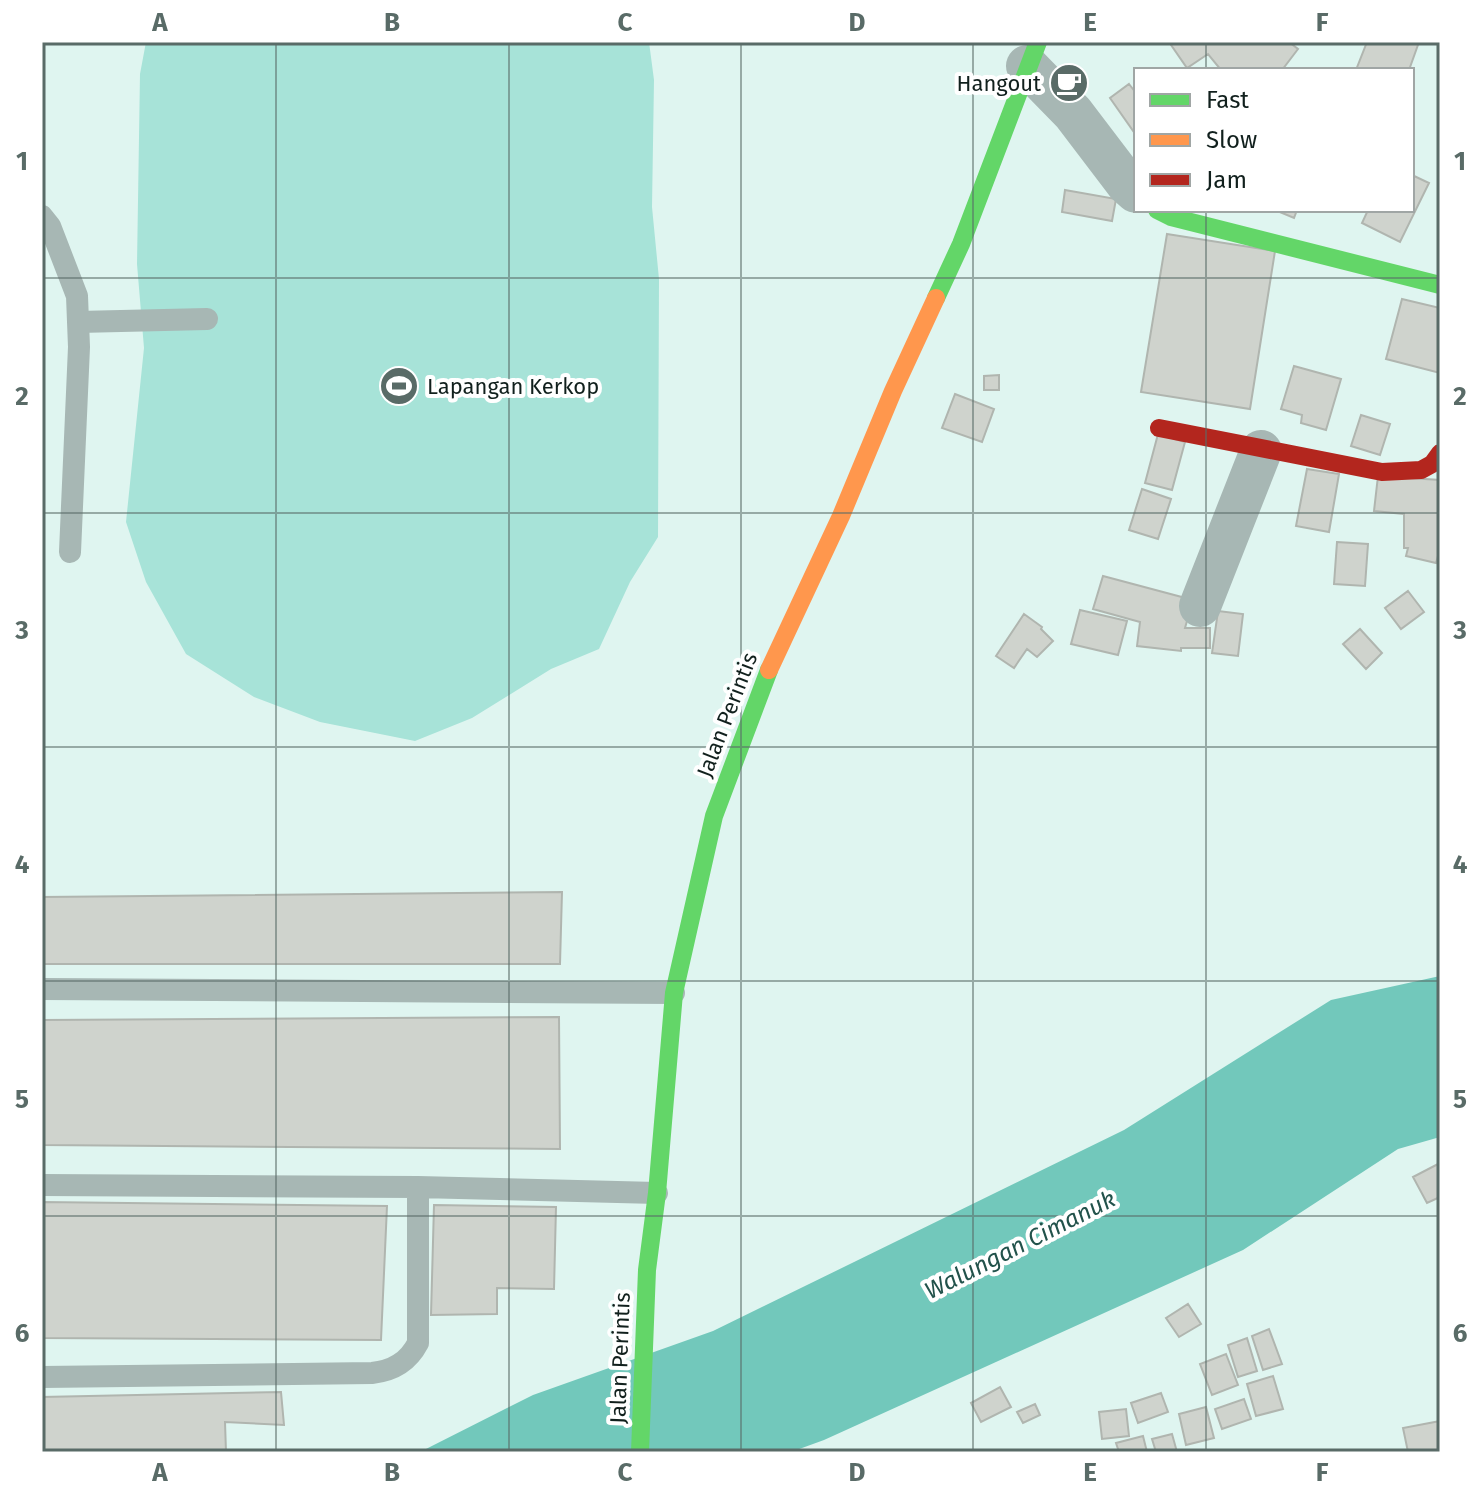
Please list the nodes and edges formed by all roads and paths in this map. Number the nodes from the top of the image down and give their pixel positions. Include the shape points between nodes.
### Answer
1 (1032, 51) edge
2 (1134, 190) edge
3 (1161, 212) edge
4 (42, 216) edge
5 (1440, 285) edge
6 (207, 319) dead end
7 (78, 322) junction
8 (1159, 428) dead end
9 (1261, 451) junction
10 (1440, 453) edge
11 (70, 552) dead end
12 (1200, 606) dead end
13 (42, 989) edge
14 (674, 993) junction
15 (42, 1185) edge
16 (418, 1187) junction
17 (657, 1193) junction
18 (42, 1377) edge
19 (640, 1452) edge

1 - 2 street
1 - 14 street, Jalan Perintis via 961,244 772,662 714,816
3 - 5 street
4 - 7 lane via 77,296
6 - 7 lane
7 - 11 lane
8 - 9 street
9 - 10 street via 1389,473 1427,468
9 - 12 street
13 - 14 lane
14 - 17 street, Jalan Perintis
15 - 16 lane
16 - 17 lane
16 - 18 lane via 418,1343 412,1356 396,1367 372,1373
17 - 19 street, Jalan Perintis via 647,1270

